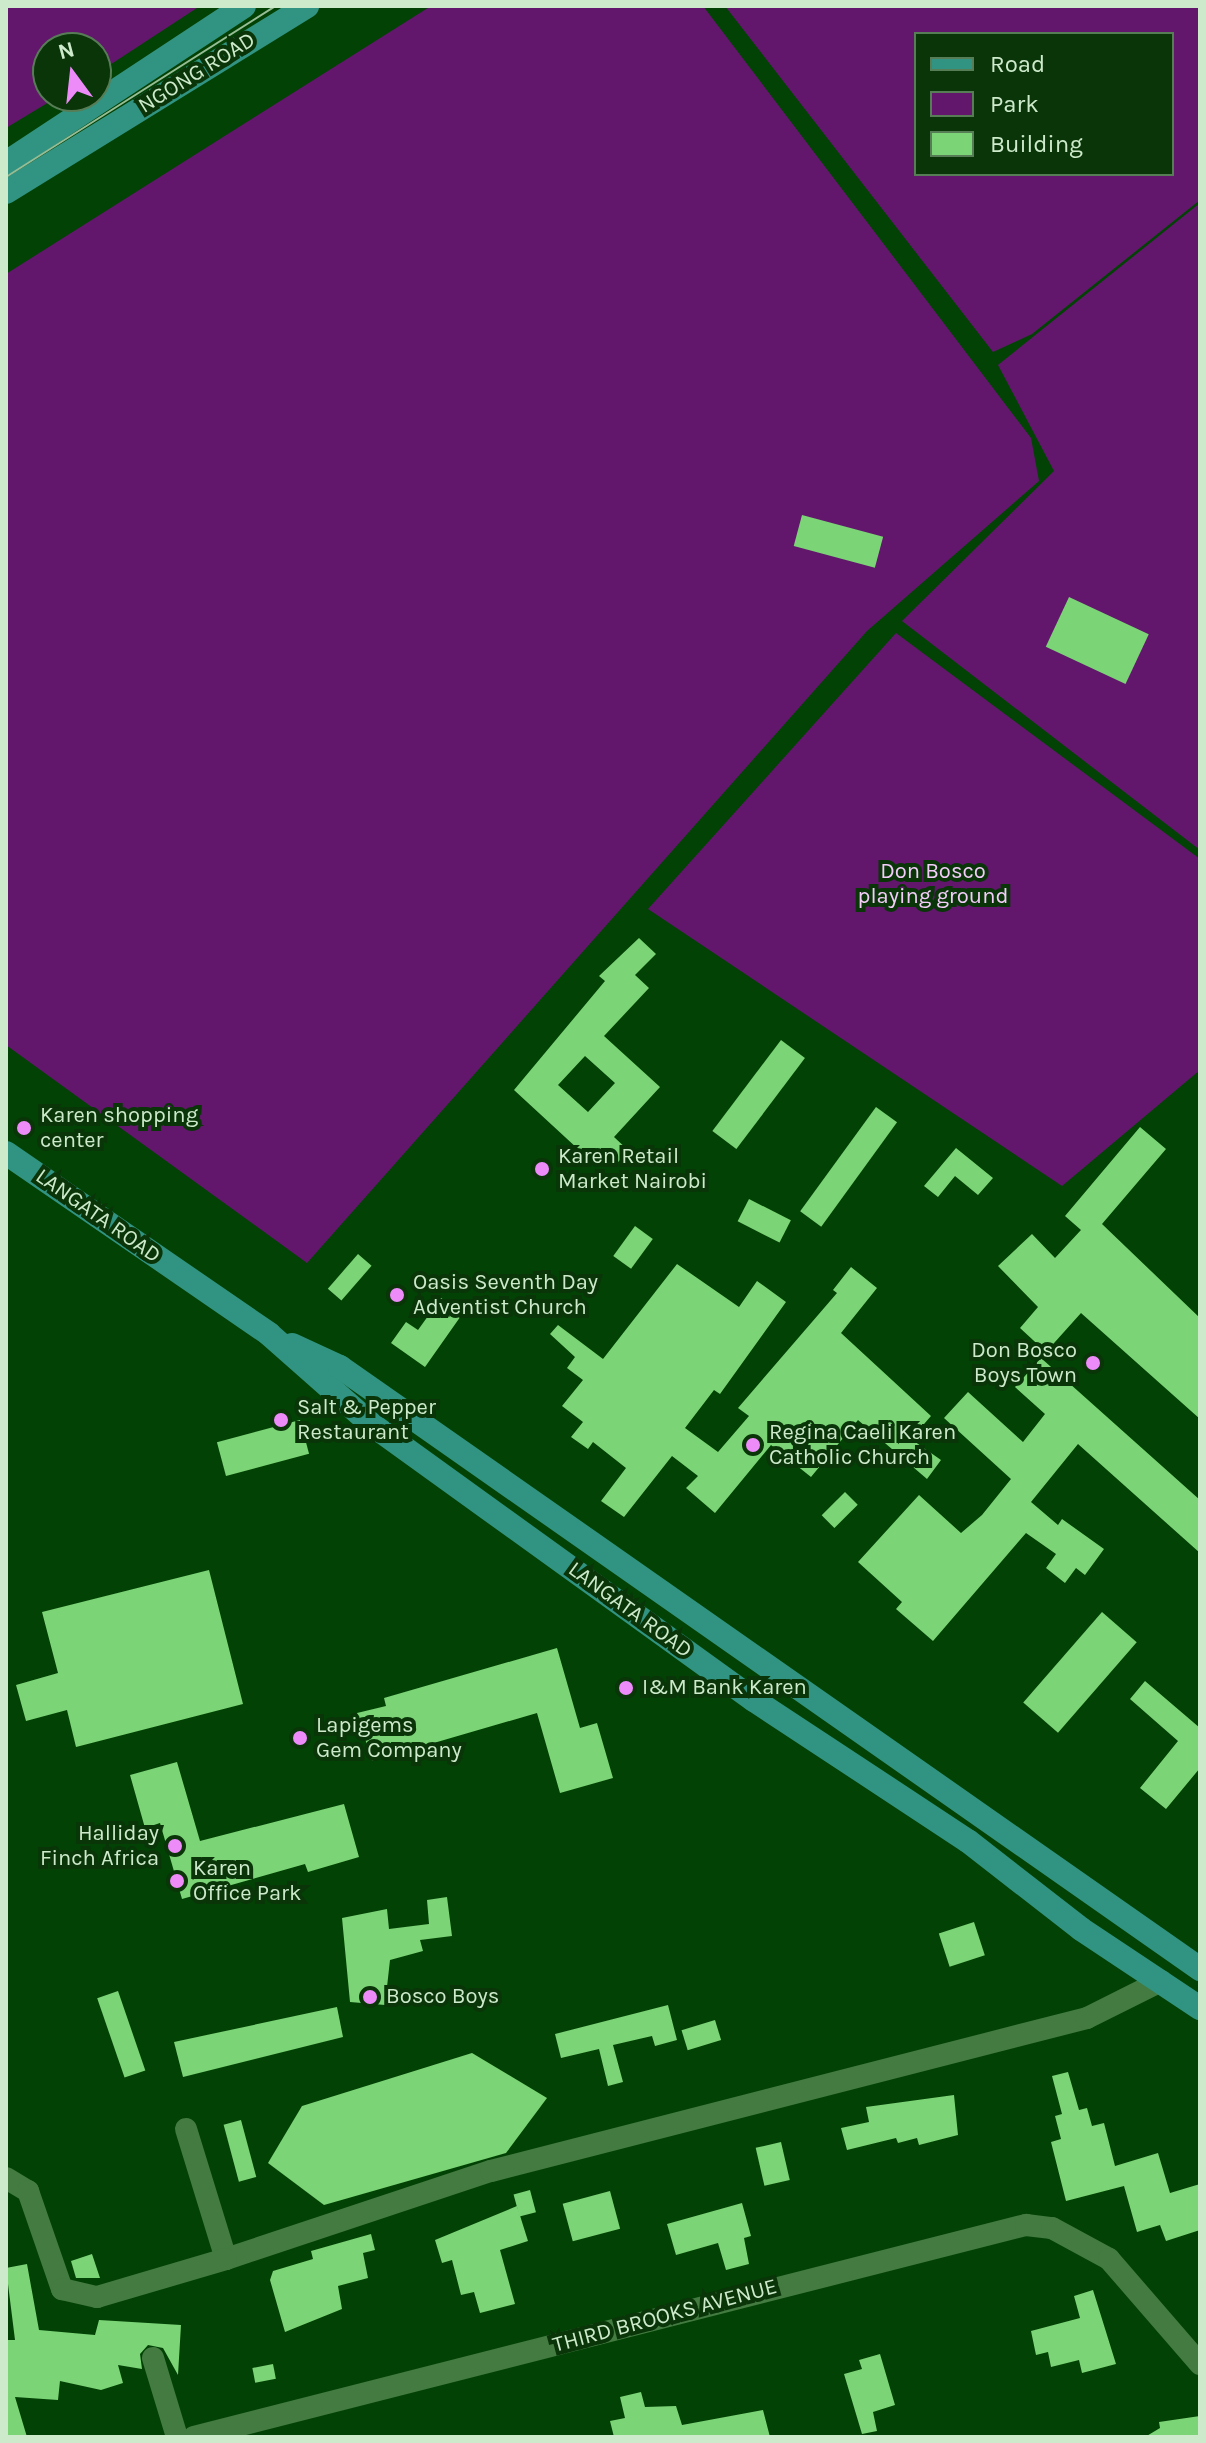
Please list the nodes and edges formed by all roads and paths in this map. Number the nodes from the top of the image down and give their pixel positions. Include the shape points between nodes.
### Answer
1 (244, 6) edge
2 (304, 8) edge
3 (6, 163) edge
4 (6, 192) edge
5 (6, 1153) edge
6 (269, 1334) junction
7 (1200, 1969) edge
8 (1161, 1981) junction
9 (1200, 2008) edge
10 (186, 2129) dead end
11 (6, 2178) edge
12 (226, 2259) junction
13 (153, 2358) dead end
14 (1200, 2364) edge
15 (177, 2437) edge
16 (194, 2437) edge

1 - 3 main road, NGONG ROAD
2 - 4 main road, NGONG ROAD
5 - 6 main road, LANGATA ROAD
6 - 7 main road, LANGATA ROAD via 340,1367
6 - 8 main road, LANGATA ROAD via 371,1424 754,1700 968,1841
8 - 9 main road, LANGATA ROAD
8 - 12 street via 1087,2018 491,2171
10 - 12 street
11 - 12 street via 28,2191 62,2289 97,2297
13 - 15 street
14 - 16 street, THIRD BROOKS AVENUE via 1124,2275 1087,2244 1052,2228 1011,2227

